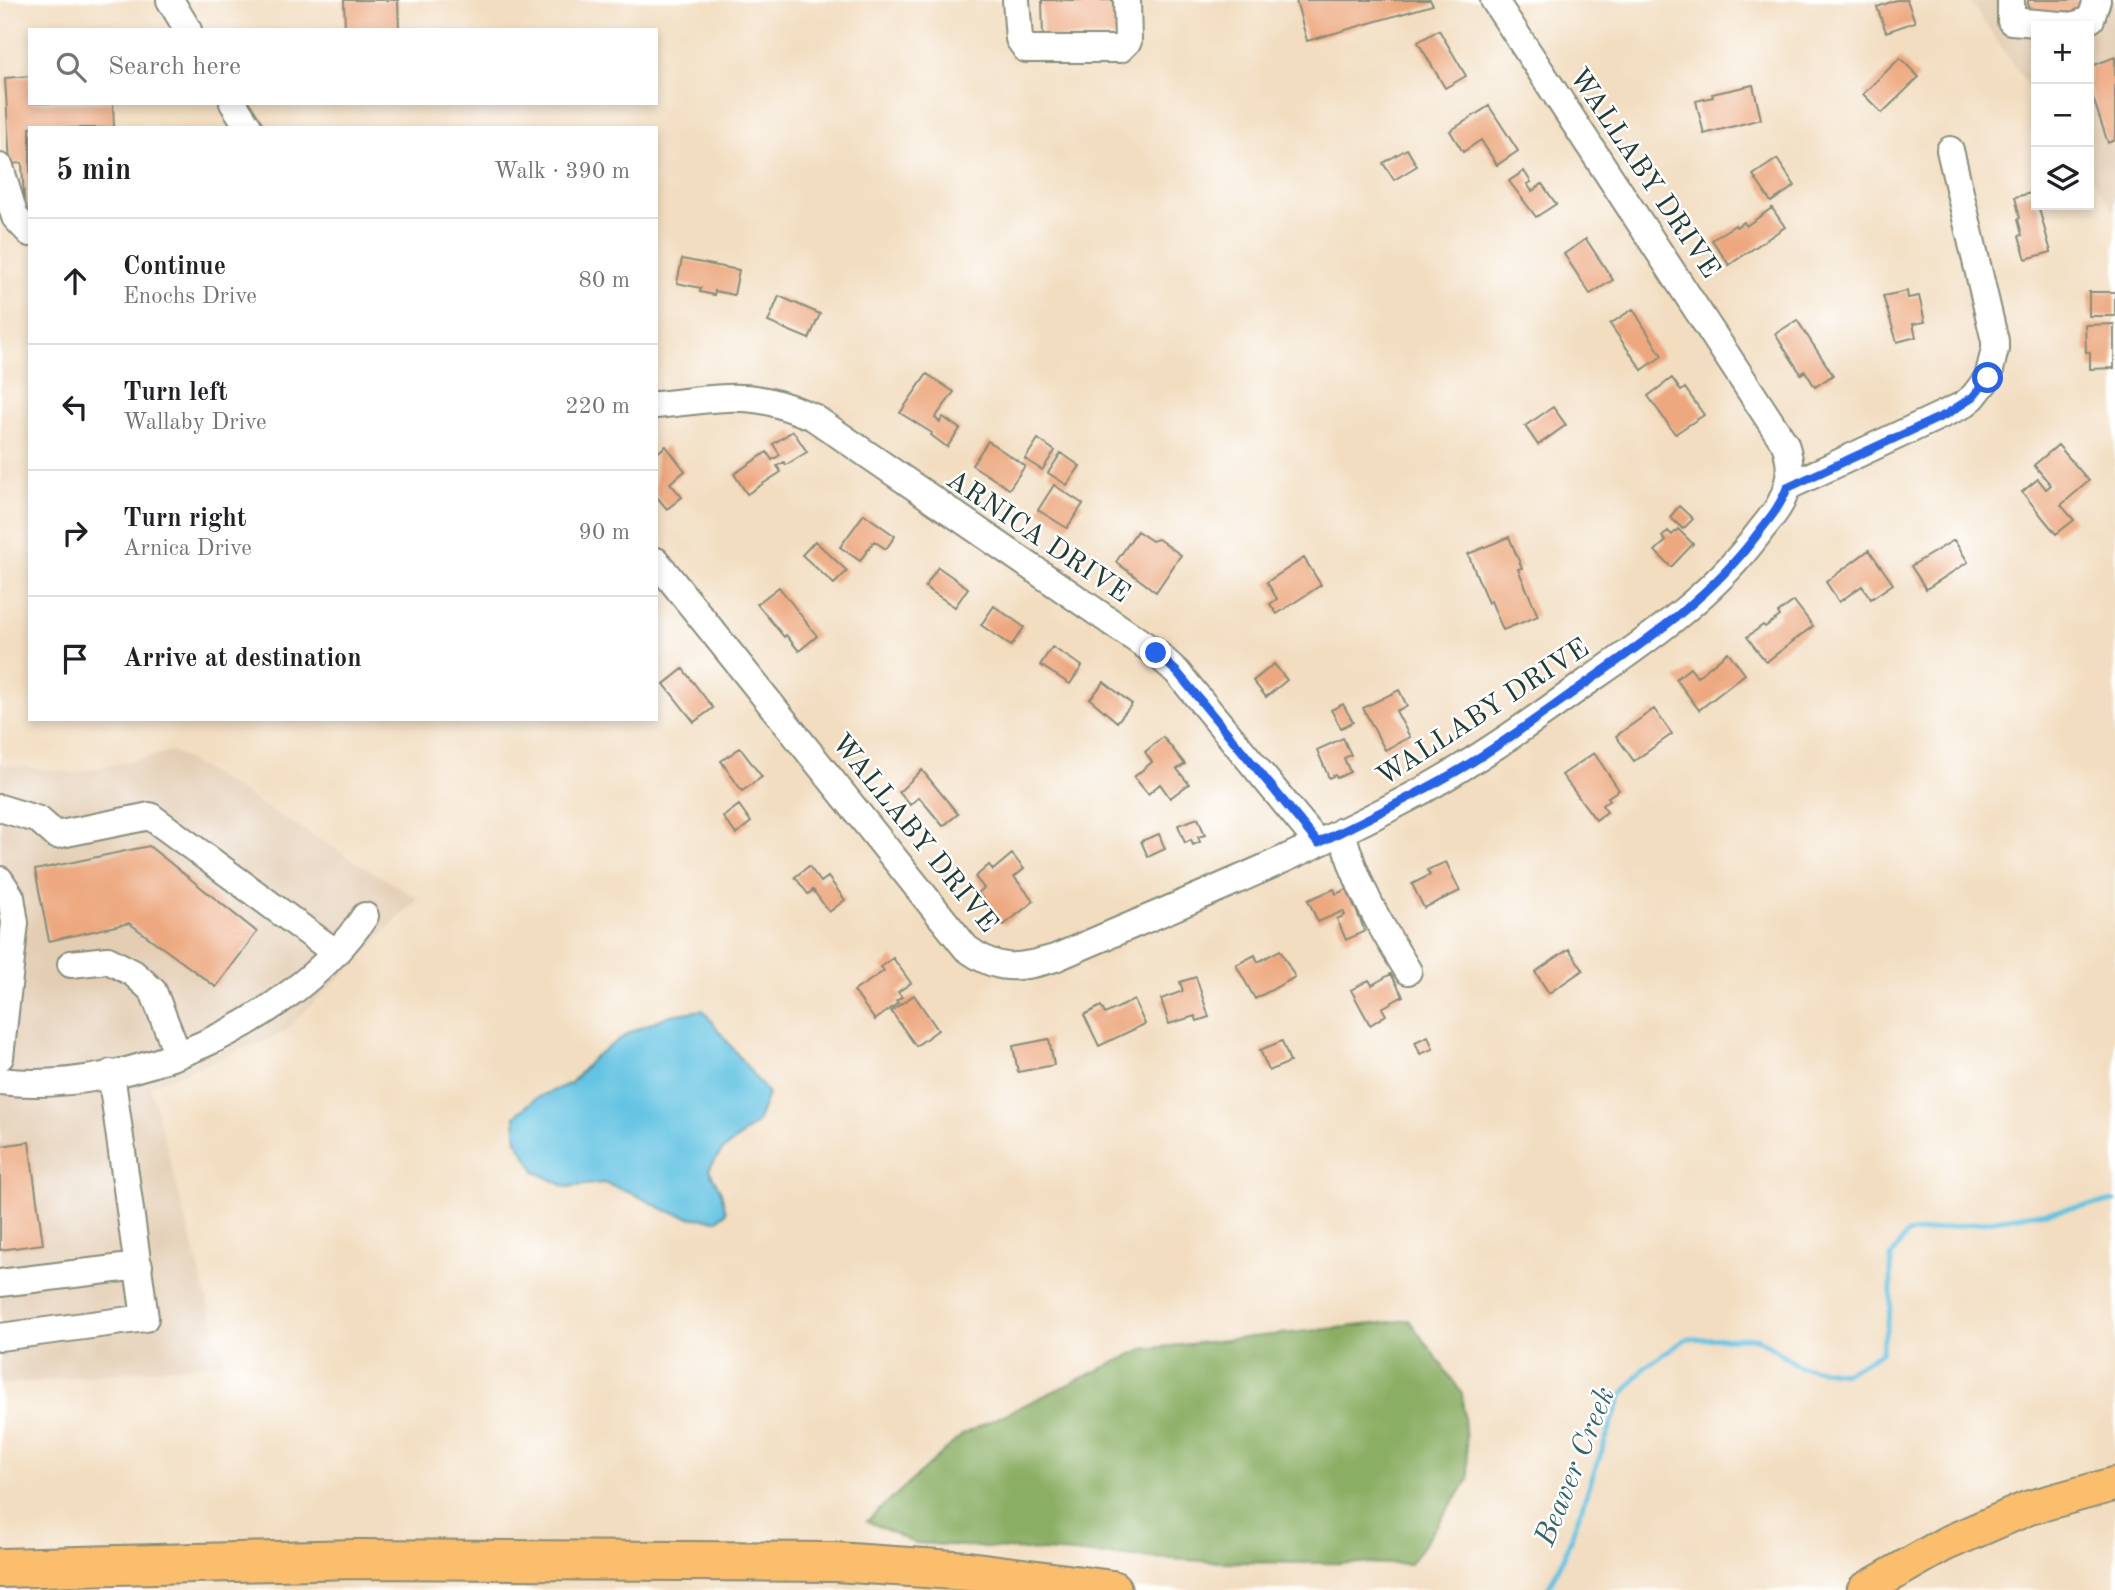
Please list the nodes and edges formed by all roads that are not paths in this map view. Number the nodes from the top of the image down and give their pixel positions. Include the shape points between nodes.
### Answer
1 (170, 0) edge
2 (1016, 0) edge
3 (1127, 0) edge
4 (1494, 0) edge
5 (2011, 0) edge
6 (2100, 0) edge
7 (187, 28) edge
8 (234, 105) edge
9 (248, 126) edge
10 (1950, 150) dead end
11 (0, 167) edge
12 (28, 231) edge
13 (658, 405) edge
14 (1787, 488) junction
15 (658, 563) edge
16 (0, 808) edge
17 (1342, 831) junction
18 (1318, 843) junction
19 (0, 880) edge
20 (365, 915) dead end
21 (336, 953) junction
22 (71, 964) dead end
23 (1408, 971) dead end
24 (178, 1055) junction
25 (0, 1057) edge
26 (111, 1073) junction
27 (0, 1081) edge
28 (139, 1266) junction
29 (0, 1283) edge
30 (0, 1337) edge
31 (2115, 1485) edge
32 (0, 1568) edge
33 (1112, 1590) edge
34 (1864, 1590) edge

1 - 7 street
2 - 3 street via 1019,38 1027,49 1120,49 1128,41
4 - 14 street, WALLABY DRIVE via 1785,444 1791,460
5 - 6 street via 2011,21 2073,26 2091,19
8 - 9 street
10 - 14 street via 1995,341 1988,378 1973,397 1947,414
11 - 12 street via 15,217
13 - 18 street, ARNICA DRIVE via 759,399 813,418 1156,653 1177,672
14 - 17 street, WALLABY DRIVE via 1781,503 1737,560 1663,629 1464,767
15 - 18 street, WALLABY DRIVE via 966,948 987,962 1021,967 1055,958
16 - 21 street via 40,820 56,835 150,816
17 - 18 street, WALLABY DRIVE
17 - 23 street via 1348,858
19 - 25 street via 11,897 15,923
20 - 21 street
21 - 24 street via 266,1011
22 - 24 street via 107,960 133,973 153,991
24 - 26 street
26 - 27 street via 66,1080
26 - 28 street
28 - 29 street
28 - 30 street via 145,1318
31 - 34 main road via 2028,1508 1945,1544
32 - 33 highway via 356,1559 836,1562 968,1571

